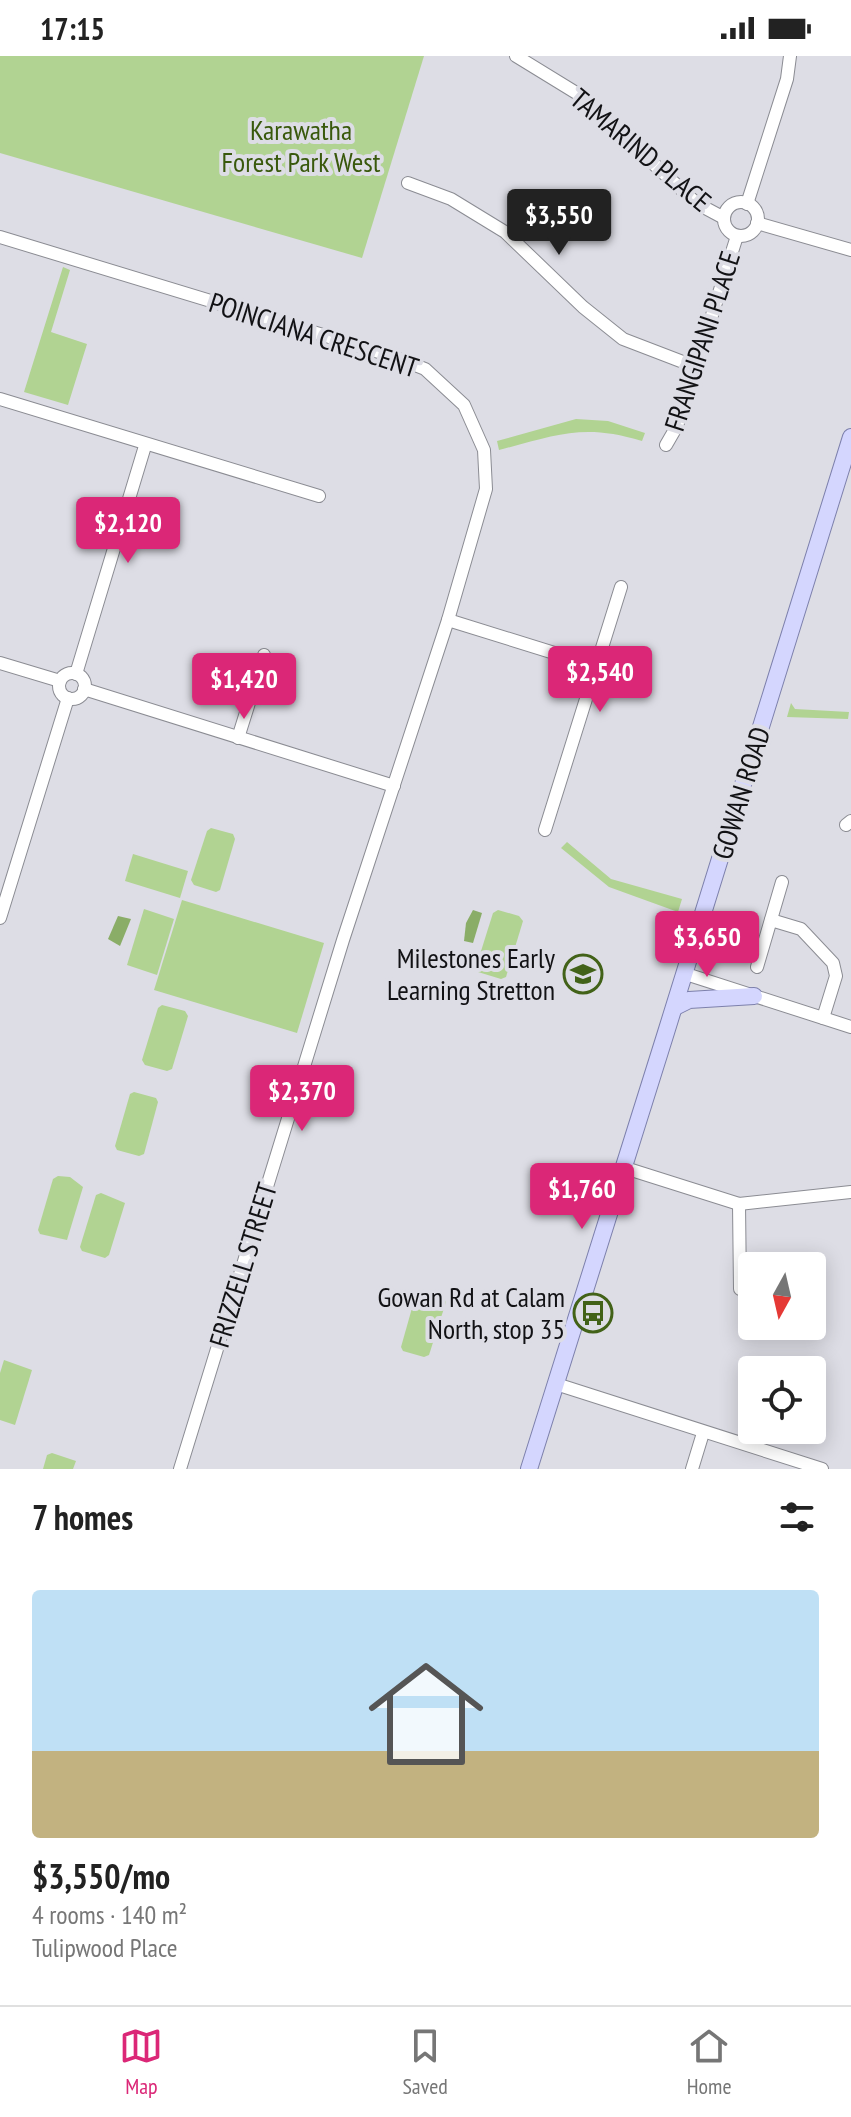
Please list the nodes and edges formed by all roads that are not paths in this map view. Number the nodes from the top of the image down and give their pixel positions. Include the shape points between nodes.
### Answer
1 (516, 56) edge
2 (790, 56) edge
3 (408, 183) dead end
4 (747, 204) junction
5 (724, 218) junction
6 (757, 223) junction
7 (737, 236) junction
8 (0, 237) edge
9 (851, 250) edge
10 (696, 367) junction
11 (0, 399) edge
12 (851, 437) edge
13 (666, 445) dead end
14 (145, 446) junction
15 (319, 496) dead end
16 (621, 587) dead end
17 (448, 620) junction
18 (264, 655) dead end
19 (0, 663) edge
20 (596, 666) junction
21 (76, 674) junction
22 (60, 681) junction
23 (84, 689) junction
24 (68, 698) junction
25 (238, 738) junction
26 (394, 786) junction
27 (545, 830) dead end
28 (782, 882) dead end
29 (0, 918) edge
30 (771, 920) junction
31 (757, 967) dead end
32 (686, 974) junction
33 (754, 996) junction
34 (677, 1006) junction
35 (823, 1018) junction
36 (851, 1027) edge
37 (622, 1167) junction
38 (851, 1192) edge
39 (739, 1204) junction
40 (740, 1252) edge
41 (556, 1384) junction
42 (703, 1433) junction
43 (180, 1469) edge
44 (529, 1469) edge
45 (692, 1469) edge
46 (822, 1469) edge

1 - 5 street, TAMARIND PLACE via 578,94 696,203
2 - 4 street
3 - 10 street via 451,199 505,232 623,339
4 - 5 street via 735,204
4 - 6 street via 757,214
5 - 7 street via 727,229
6 - 7 street via 747,235
6 - 9 street
7 - 10 street, FRANGIPANI PLACE
8 - 17 street, POINCIANA CRESCENT via 392,356 445,384 477,428 486,467 482,505
10 - 13 street, FRANGIPANI PLACE
11 - 14 street
12 - 32 main road, GOWAN ROAD
14 - 15 street
14 - 21 street
16 - 20 street
17 - 20 street
17 - 26 street, POINCIANA CRESCENT
18 - 25 street
19 - 22 street
20 - 27 street
21 - 22 street
21 - 23 street
22 - 24 street via 61,693
23 - 24 street
23 - 25 street
24 - 29 street
25 - 26 street
26 - 43 street, FRIZZELL STREET
28 - 30 street
30 - 31 street
30 - 35 street via 801,929 833,963 836,976
32 - 33 street
32 - 34 main road, GOWAN ROAD
33 - 34 main road via 689,1000
33 - 35 street
34 - 37 main road, GOWAN ROAD
35 - 36 street
37 - 39 street
37 - 41 main road, GOWAN ROAD
38 - 39 street
39 - 40 street
41 - 42 street
41 - 44 main road, GOWAN ROAD
42 - 45 street
42 - 46 street

